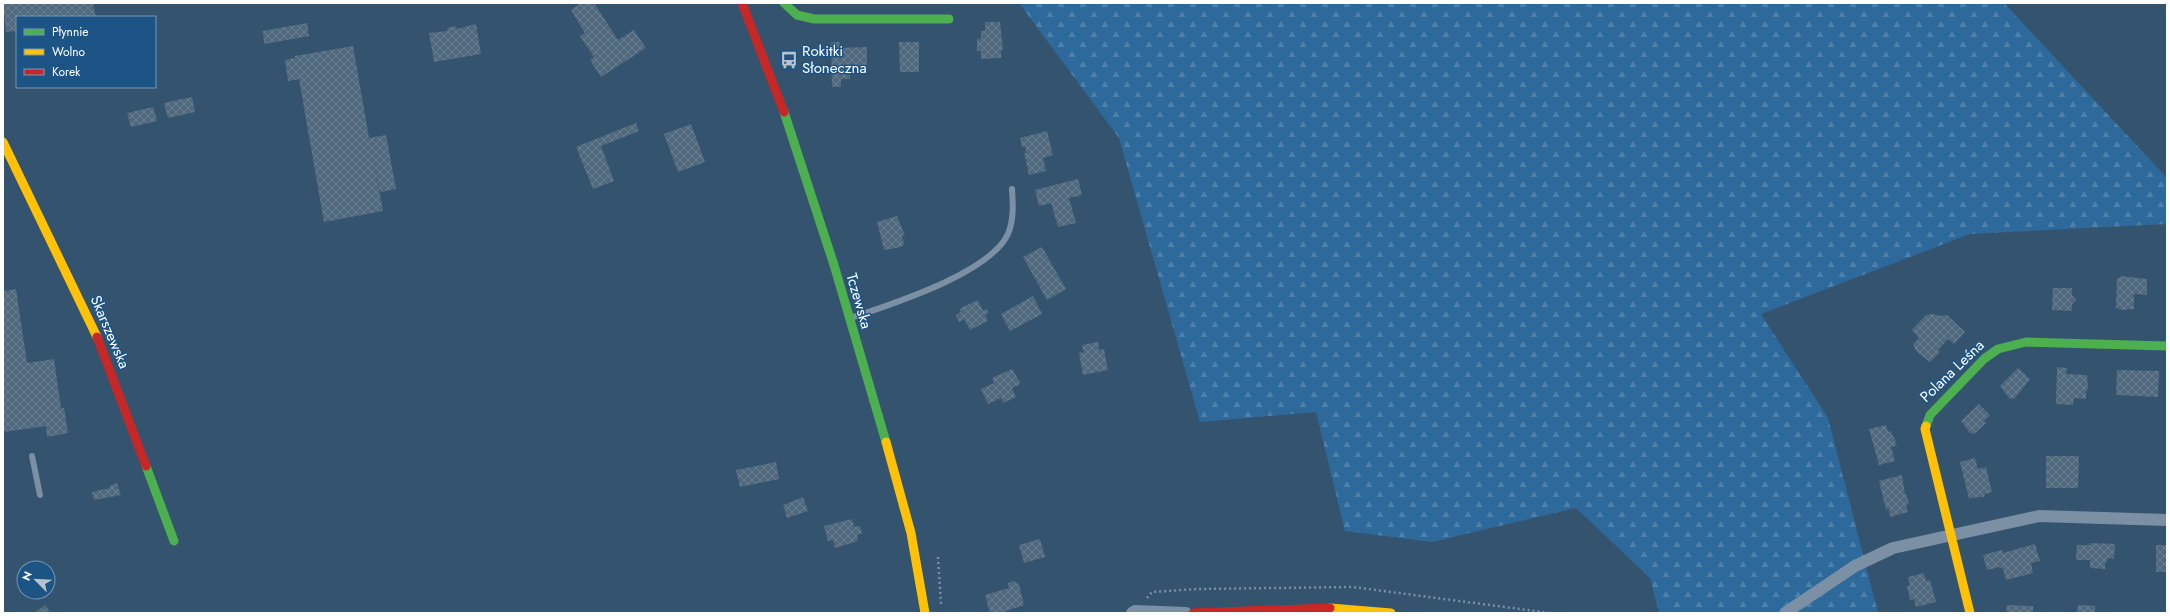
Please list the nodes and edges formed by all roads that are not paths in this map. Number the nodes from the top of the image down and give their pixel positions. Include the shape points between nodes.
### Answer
1 (742, 3) edge
2 (784, 3) edge
3 (949, 19) dead end
4 (3, 142) edge
5 (1012, 188) dead end
6 (850, 318) junction
7 (2167, 346) edge
8 (32, 456) dead end
9 (40, 494) dead end
10 (2167, 520) edge
11 (1951, 534) junction
12 (174, 541) dead end
13 (925, 613) edge
14 (1132, 613) edge
15 (1186, 613) edge
16 (1193, 613) edge
17 (1391, 613) edge
18 (1785, 613) edge
19 (1970, 613) edge

1 - 6 street, Tczewska via 806,172
2 - 3 street via 791,11 806,18
4 - 12 street, Skarszewska via 90,319
5 - 6 lane via 1013,206 1008,234 1000,246 986,258 937,287
6 - 13 street, Tczewska via 911,532
7 - 11 street, Polana Leśna via 2026,342 2002,347 1984,359 1926,421 1925,429
8 - 9 lane
10 - 11 street via 2039,516
11 - 18 street via 1893,548 1867,559
11 - 19 street, Polana Leśna
14 - 15 street
16 - 17 street via 1340,608

